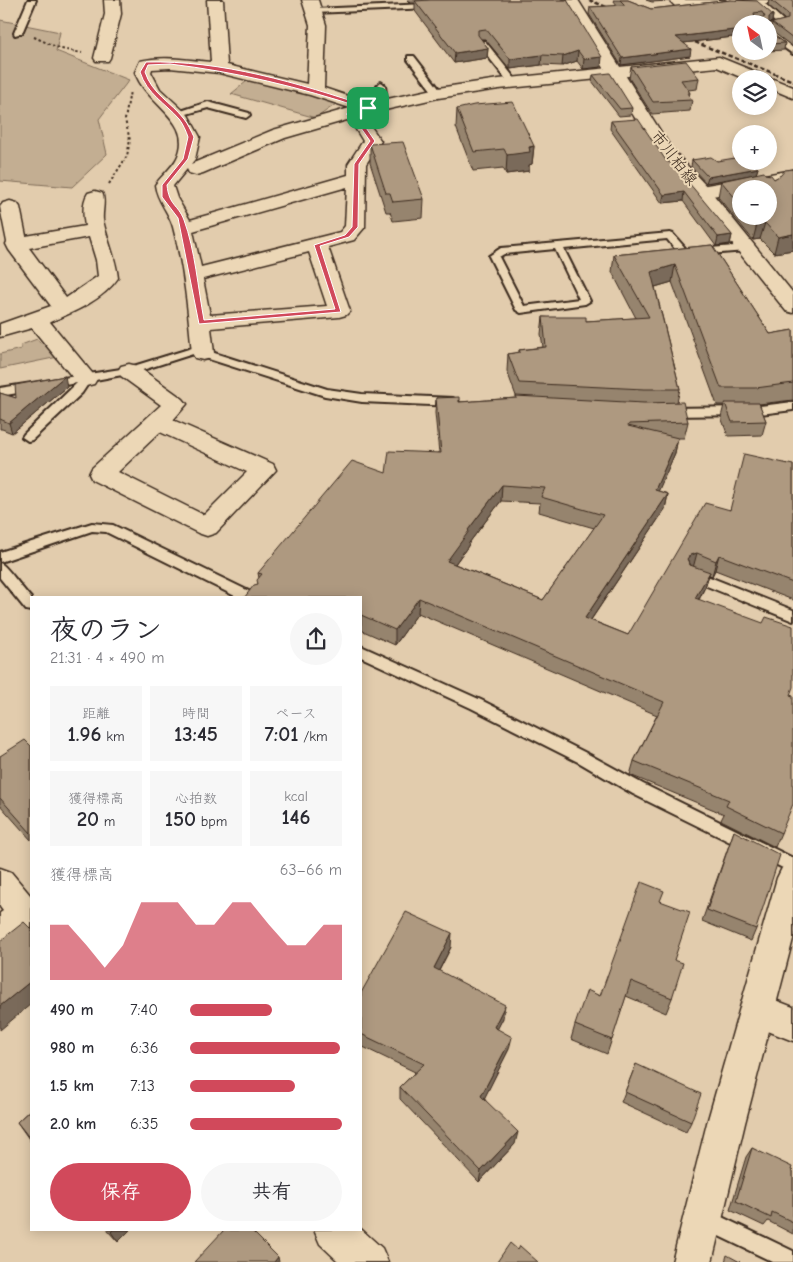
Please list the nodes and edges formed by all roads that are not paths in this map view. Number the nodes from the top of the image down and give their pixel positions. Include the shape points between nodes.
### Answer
1 (32, 0) edge
2 (112, 0) edge
3 (215, 0) edge
4 (570, 0) edge
5 (763, 0) edge
6 (744, 1) edge
7 (676, 5) edge
8 (312, 6) edge
9 (427, 6) edge
10 (767, 15) edge
11 (18, 33) road end
12 (778, 40) edge
13 (482, 43) edge
14 (793, 52) edge
15 (102, 58) road end
16 (412, 58) dead end
17 (219, 68) junction
18 (738, 70) edge
19 (617, 73) junction
20 (513, 82) junction
21 (381, 85) dead end
22 (777, 86) edge
23 (315, 90) junction
24 (438, 93) junction
25 (793, 93) edge
26 (376, 106) junction
27 (176, 114) junction
28 (349, 114) junction
29 (246, 115) dead end
30 (196, 169) dead end
31 (793, 176) edge
32 (356, 178) junction
33 (701, 192) junction
34 (95, 197) road end
35 (10, 207) dead end
36 (183, 228) junction
37 (95, 230) junction
38 (16, 244) junction
39 (317, 245) junction
40 (558, 246) junction
41 (746, 248) junction
42 (193, 275) junction
43 (62, 307) junction
44 (793, 307) edge
45 (36, 319) junction
46 (201, 322) junction
47 (0, 331) edge
48 (203, 353) junction
49 (129, 371) junction
50 (86, 379) junction
51 (0, 392) edge
52 (466, 402) edge
53 (793, 406) edge
54 (657, 412) edge
55 (157, 422) junction
56 (28, 437) dead end
57 (0, 557) edge
58 (0, 568) edge
59 (692, 575) edge
60 (246, 596) edge
61 (30, 605) edge
62 (793, 616) edge
63 (362, 651) edge
64 (793, 866) edge
65 (793, 878) edge
66 (0, 882) edge
67 (22, 919) edge
68 (758, 1010) junction
69 (793, 1024) edge
70 (702, 1217) junction
71 (335, 1231) edge
72 (793, 1261) edge
73 (368, 1262) edge
74 (692, 1262) edge

1 - 11 lane
2 - 15 street via 113,14
3 - 17 street
4 - 19 street, 市川柏線
5 - 6 street
6 - 7 street
6 - 10 lane
8 - 9 lane
8 - 23 street via 319,38
12 - 14 lane
13 - 20 lane
16 - 24 lane
17 - 23 street
17 - 27 street via 146,64 143,72 146,82
18 - 19 street via 719,62
19 - 20 street
19 - 33 street, 市川柏線 via 664,151
20 - 24 street
21 - 26 lane
22 - 25 street
23 - 26 street
24 - 26 street
26 - 28 street
27 - 29 lane via 208,105
27 - 36 street via 191,137 186,159 164,185 165,197
28 - 30 street via 271,137
28 - 32 street via 358,120 372,141 356,164
31 - 33 street
32 - 36 street
32 - 39 street via 355,227 347,236
33 - 41 street, 市川柏線
34 - 37 street via 91,212
35 - 38 street
36 - 42 street
37 - 38 street
37 - 43 street via 105,256 108,278 96,290
38 - 43 street
39 - 42 street
39 - 46 street via 339,311
40 - 40 lane via 585,302 521,310 494,256 501,250
40 - 41 lane via 670,236 684,253
41 - 44 street, 市川柏線
42 - 46 street
43 - 45 street
45 - 47 street
45 - 50 street
46 - 48 street
48 - 49 lane via 192,351
48 - 52 lane via 325,392 362,398
49 - 50 lane
49 - 55 street via 175,404
50 - 51 lane
50 - 56 lane
53 - 54 lane via 751,411
55 - 55 street via 193,438 264,470 207,527 101,474
57 - 60 lane via 92,527 108,528
58 - 61 lane
59 - 62 lane
63 - 64 lane via 585,758 638,789
65 - 68 street
66 - 67 street
68 - 69 street
68 - 70 street
70 - 72 lane
70 - 74 street
71 - 73 street

